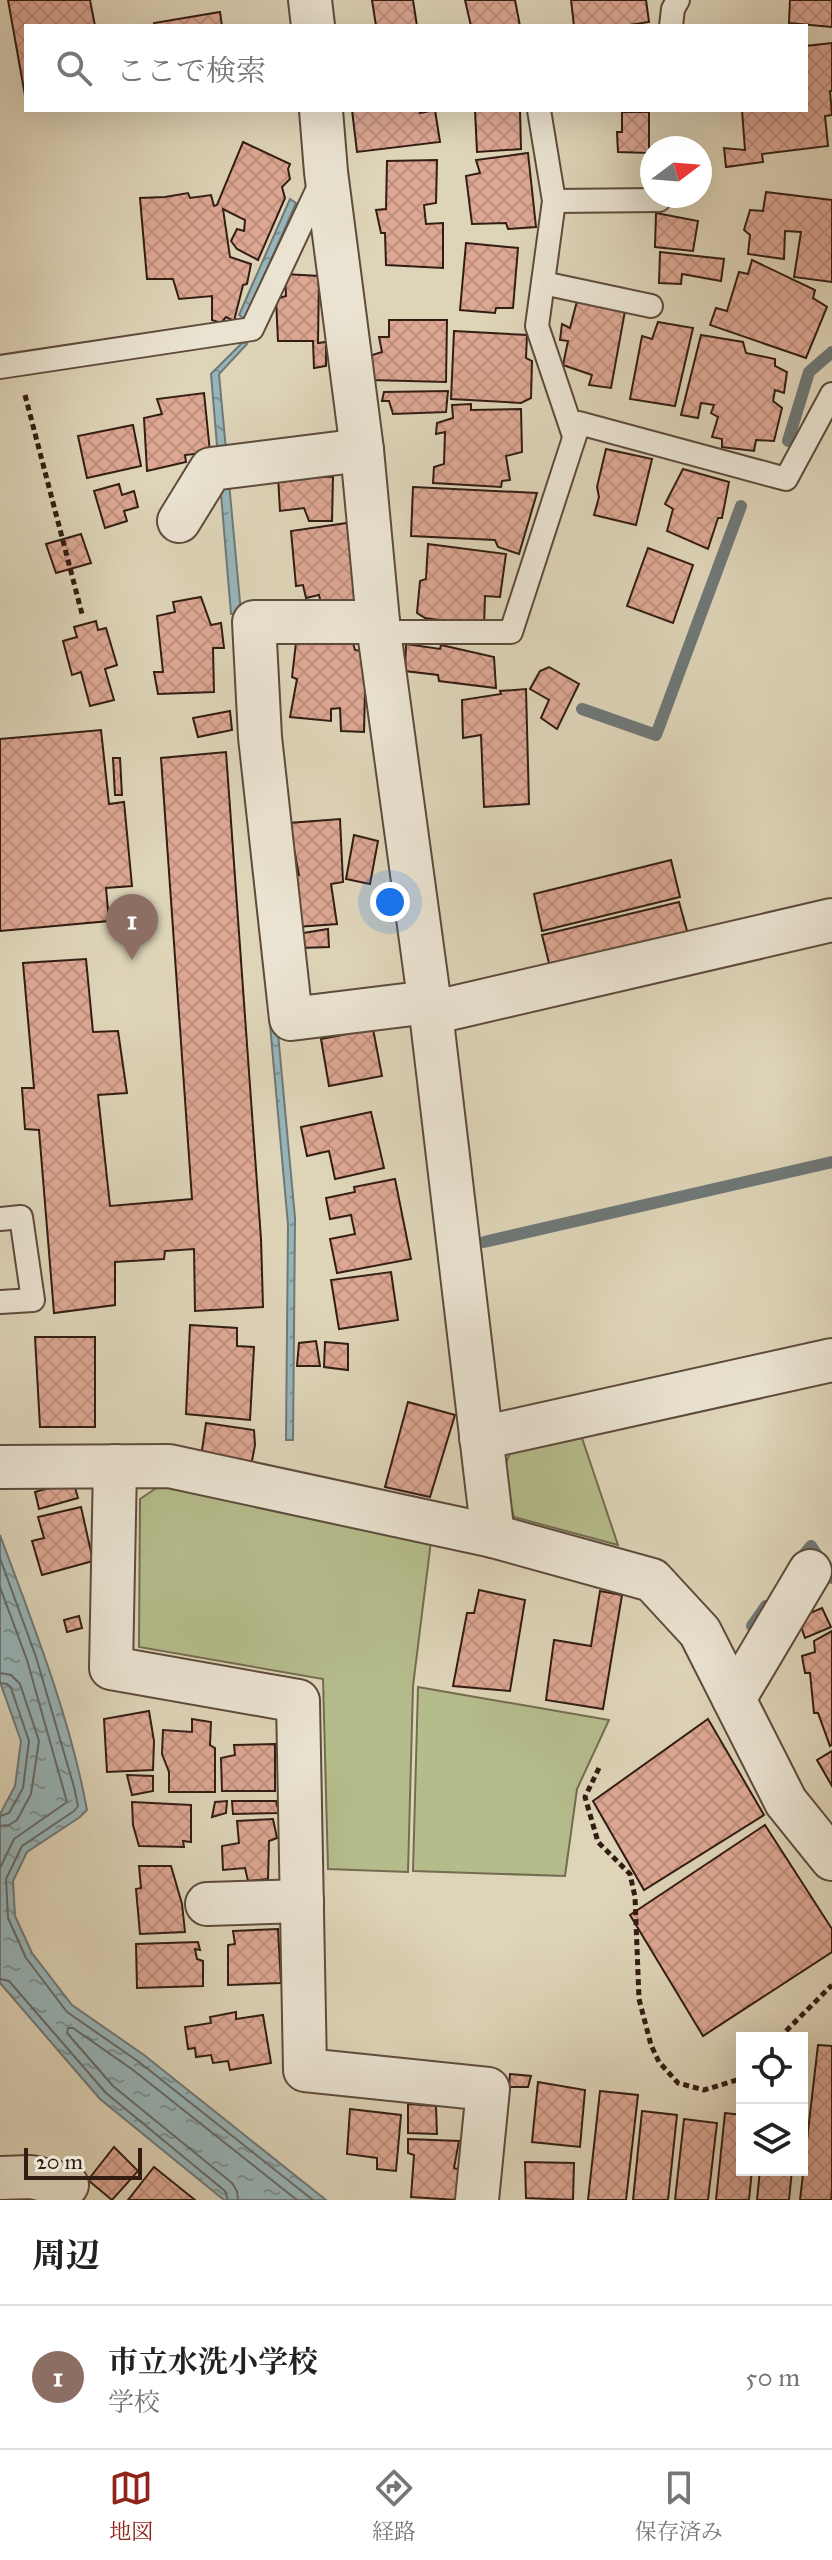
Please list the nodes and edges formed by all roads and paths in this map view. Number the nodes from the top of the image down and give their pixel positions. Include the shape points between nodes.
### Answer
1 (310, 0) edge
2 (678, 0) edge
3 (313, 24) edge
4 (671, 24) edge
5 (321, 112) edge
6 (539, 112) edge
7 (326, 172) junction
8 (640, 200) edge
9 (554, 201) junction
10 (543, 283) junction
11 (651, 306) dead end
12 (8, 365) edge
13 (832, 394) edge
14 (574, 436) junction
15 (362, 450) junction
16 (179, 521) dead end
17 (82, 614) dead end
18 (379, 627) junction
19 (832, 920) edge
20 (430, 1007) junction
21 (0, 1219) edge
22 (0, 1302) edge
23 (832, 1360) edge
24 (481, 1438) junction
25 (115, 1466) junction
26 (0, 1467) edge
27 (493, 1536) junction
28 (810, 1571) dead end
29 (734, 1699) junction
30 (599, 1768) dead end
31 (832, 1859) edge
32 (302, 1901) junction
33 (207, 1904) dead end
34 (832, 1985) edge
35 (785, 2032) edge
36 (736, 2080) edge
37 (0, 2178) edge
38 (67, 2185) dead end
39 (477, 2200) edge

1 - 3 street
2 - 4 lane
5 - 7 street
6 - 9 lane
7 - 12 lane via 252,329
7 - 15 street
8 - 9 lane
9 - 10 lane
10 - 11 lane
10 - 14 lane via 537,326
12 - 17 path
13 - 14 lane via 786,479 579,423
14 - 18 lane via 511,632
15 - 16 street via 211,469
15 - 18 street
18 - 20 street
18 - 20 street via 254,622 260,737 291,1019
19 - 20 street
20 - 24 street
21 - 22 lane via 21,1217 33,1300
23 - 24 street
24 - 27 street
25 - 26 street
25 - 27 street via 169,1466
25 - 32 street via 111,1668 298,1701
27 - 29 street via 652,1580 700,1632
28 - 29 street
29 - 31 street via 786,1802
30 - 36 path via 585,1797 598,1842 630,1874 639,1999 651,2045 678,2083 704,2090
32 - 33 street
32 - 39 street via 305,2070 488,2089
34 - 35 path
37 - 38 street via 31,2177

